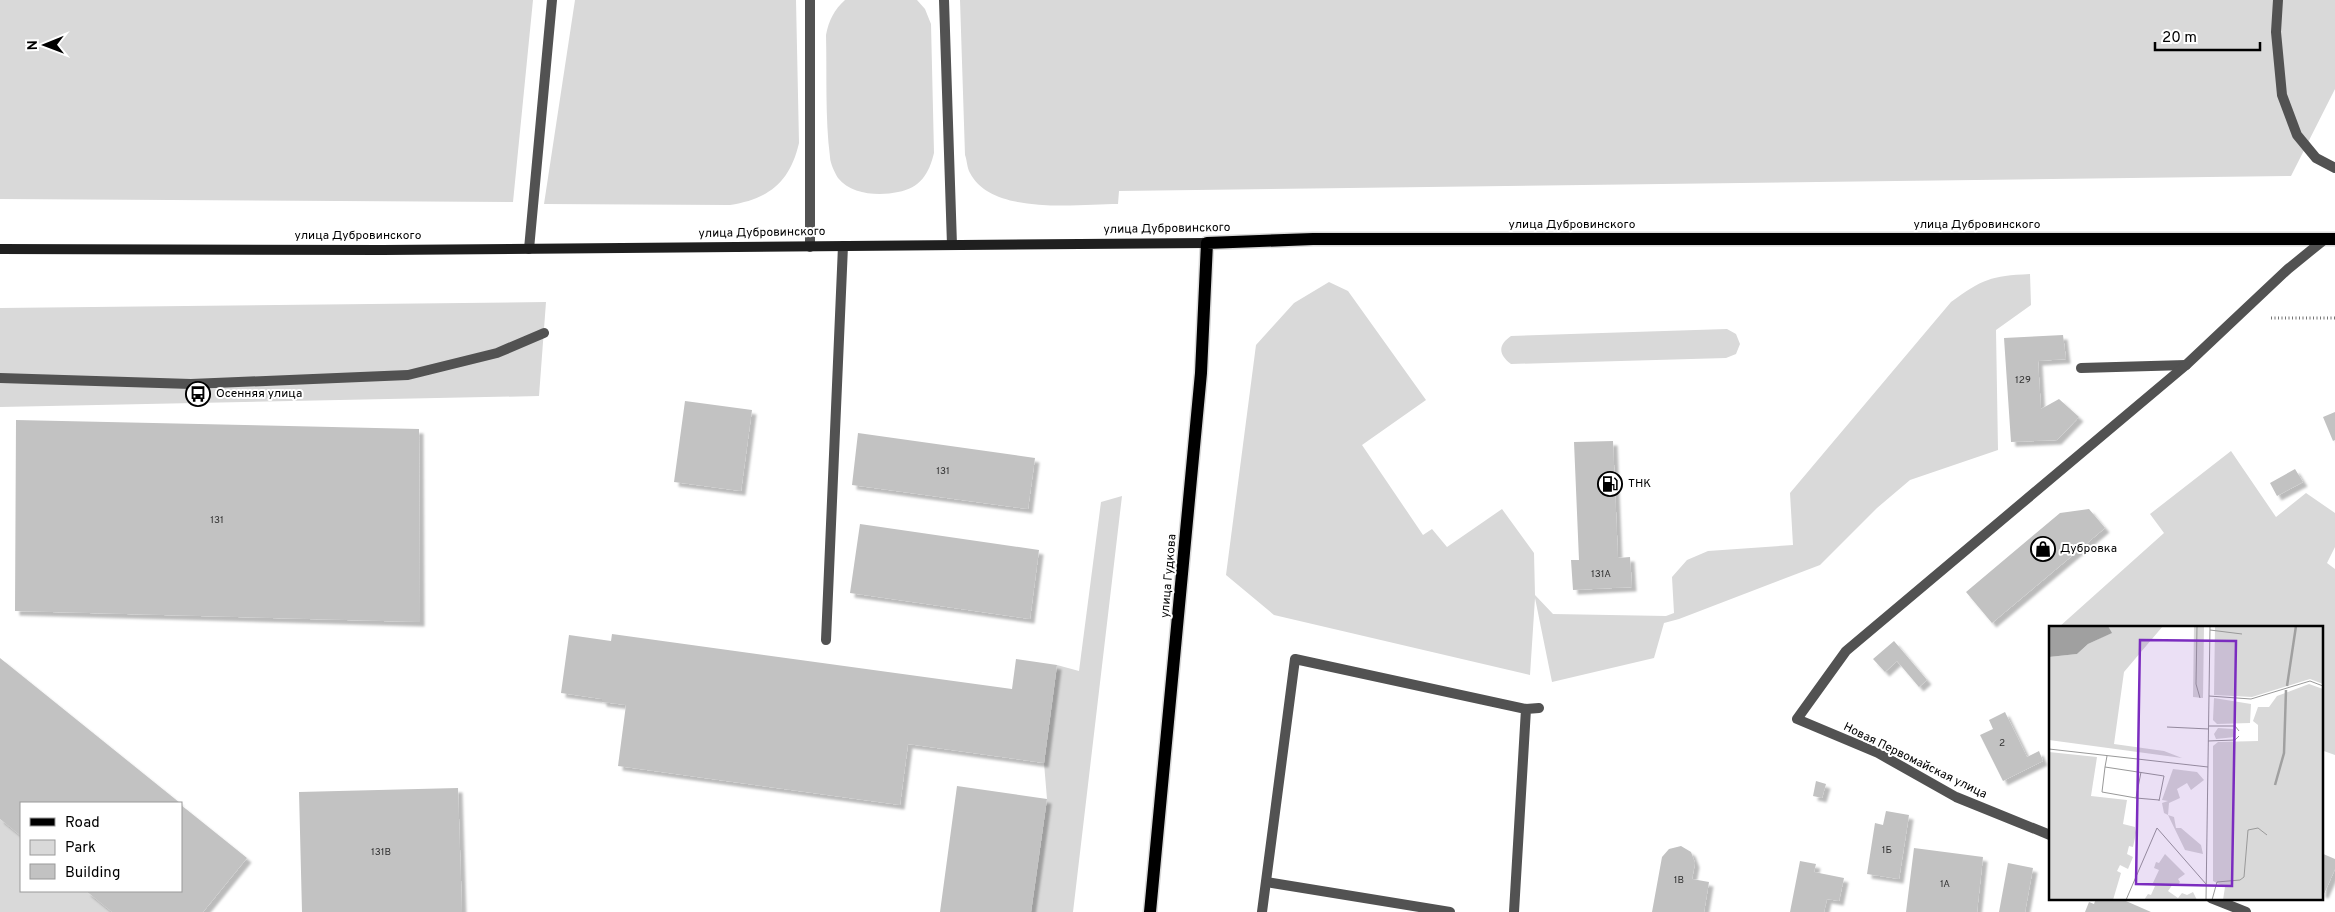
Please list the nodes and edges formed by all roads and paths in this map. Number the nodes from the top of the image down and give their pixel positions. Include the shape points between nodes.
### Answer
1 (552, 0) edge
2 (809, 0) edge
3 (944, 0) edge
4 (2278, 0) edge
5 (2335, 168) edge
6 (2330, 239) edge
7 (1207, 242) junction
8 (952, 245) junction
9 (810, 246) junction
10 (843, 246) junction
11 (0, 249) edge
12 (529, 249) junction
13 (2238, 318) junction
14 (2335, 318) edge
15 (544, 333) dead end
16 (2186, 365) junction
17 (2081, 368) dead end
18 (0, 378) edge
19 (826, 640) dead end
20 (1540, 708) dead end
21 (1526, 709) junction
22 (2049, 835) edge
23 (1266, 882) junction
24 (2216, 900) edge
25 (1150, 912) edge
26 (1262, 912) edge
27 (1450, 912) edge
28 (1514, 912) edge
29 (2246, 912) edge

1 - 12 street
2 - 9 street
3 - 8 street
4 - 5 street via 2276,32 2282,94 2297,136 2316,158
6 - 7 main road, улица Дубровинского via 1312,239
6 - 13 street via 2288,270
7 - 8 main road, улица Дубровинского
7 - 25 main road, улица Гудкова via 1201,373
8 - 10 main road, улица Дубровинского
9 - 10 main road, улица Дубровинского
9 - 12 main road, улица Дубровинского
10 - 19 street
11 - 12 main road, улица Дубровинского
13 - 14 path
13 - 16 street
15 - 18 street via 497,353 408,375 191,384
16 - 17 street
16 - 22 street, Новая Первомайская улица via 1846,651 1797,719 1878,753 1956,798
20 - 21 street
21 - 23 street via 1295,659
21 - 28 street
23 - 26 street
23 - 27 street
24 - 29 street

